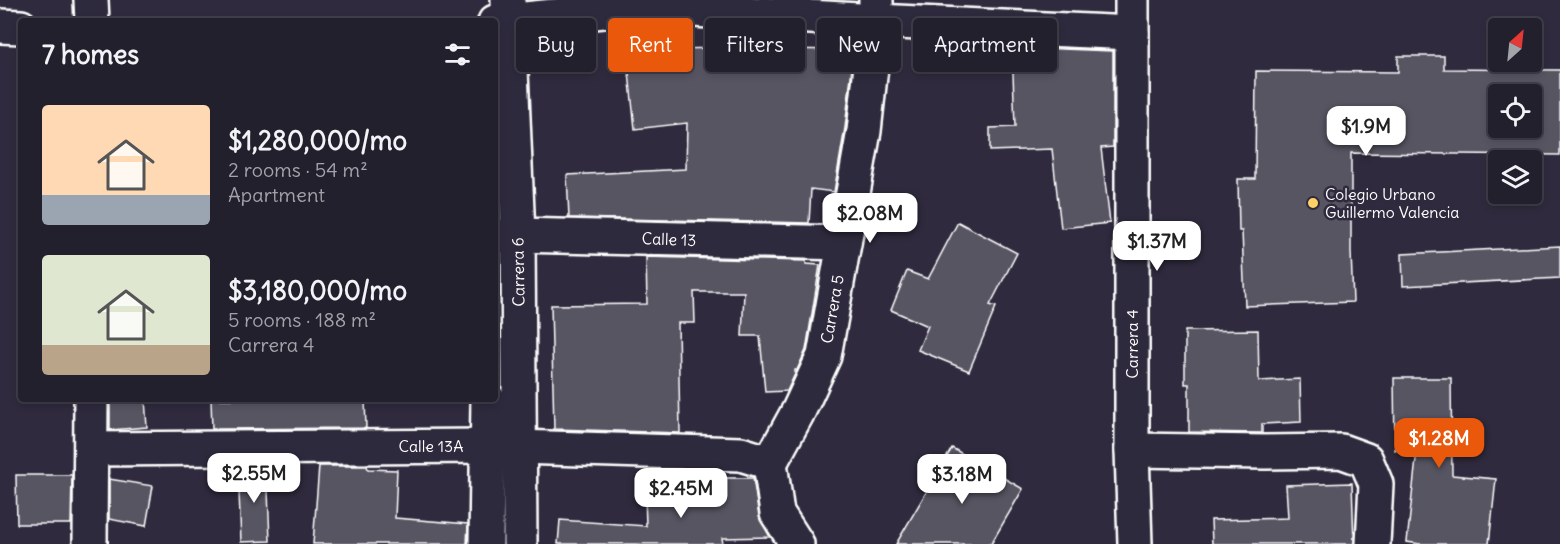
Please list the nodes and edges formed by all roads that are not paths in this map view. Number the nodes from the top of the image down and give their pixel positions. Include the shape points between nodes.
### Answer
1 (91, 0) edge
2 (482, 0) edge
3 (1132, 0) edge
4 (876, 10) edge
5 (498, 16) edge
6 (92, 18) edge
7 (0, 26) edge
8 (18, 27) edge
9 (1132, 33) junction
10 (506, 235) edge
11 (844, 243) junction
12 (91, 402) edge
13 (488, 402) edge
14 (487, 446) junction
15 (520, 447) junction
16 (91, 449) junction
17 (1132, 450) junction
18 (770, 463) junction
19 (90, 544) edge
20 (486, 544) edge
21 (520, 544) edge
22 (797, 544) edge
23 (1135, 544) edge
24 (1373, 544) edge

1 - 6 street
2 - 5 street, Carrera 6
3 - 9 street, Carrera 4
4 - 5 street via 643,7
4 - 9 street
4 - 11 street, Carrera 5 via 864,131
5 - 10 street, Carrera 6
7 - 8 street
9 - 17 street, Carrera 4
10 - 11 street, Calle 13
10 - 15 street, Carrera 6
11 - 18 street, Carrera 5 via 824,356
12 - 16 street
13 - 14 street
14 - 15 street, Calle 13A
14 - 16 street, Calle 13A
14 - 20 street
15 - 18 street, Calle 13A via 741,454
15 - 21 street, Carrera 6
16 - 19 street
17 - 23 street, Carrera 4
17 - 24 street via 1341,451 1366,460 1376,484
18 - 22 street via 777,513

